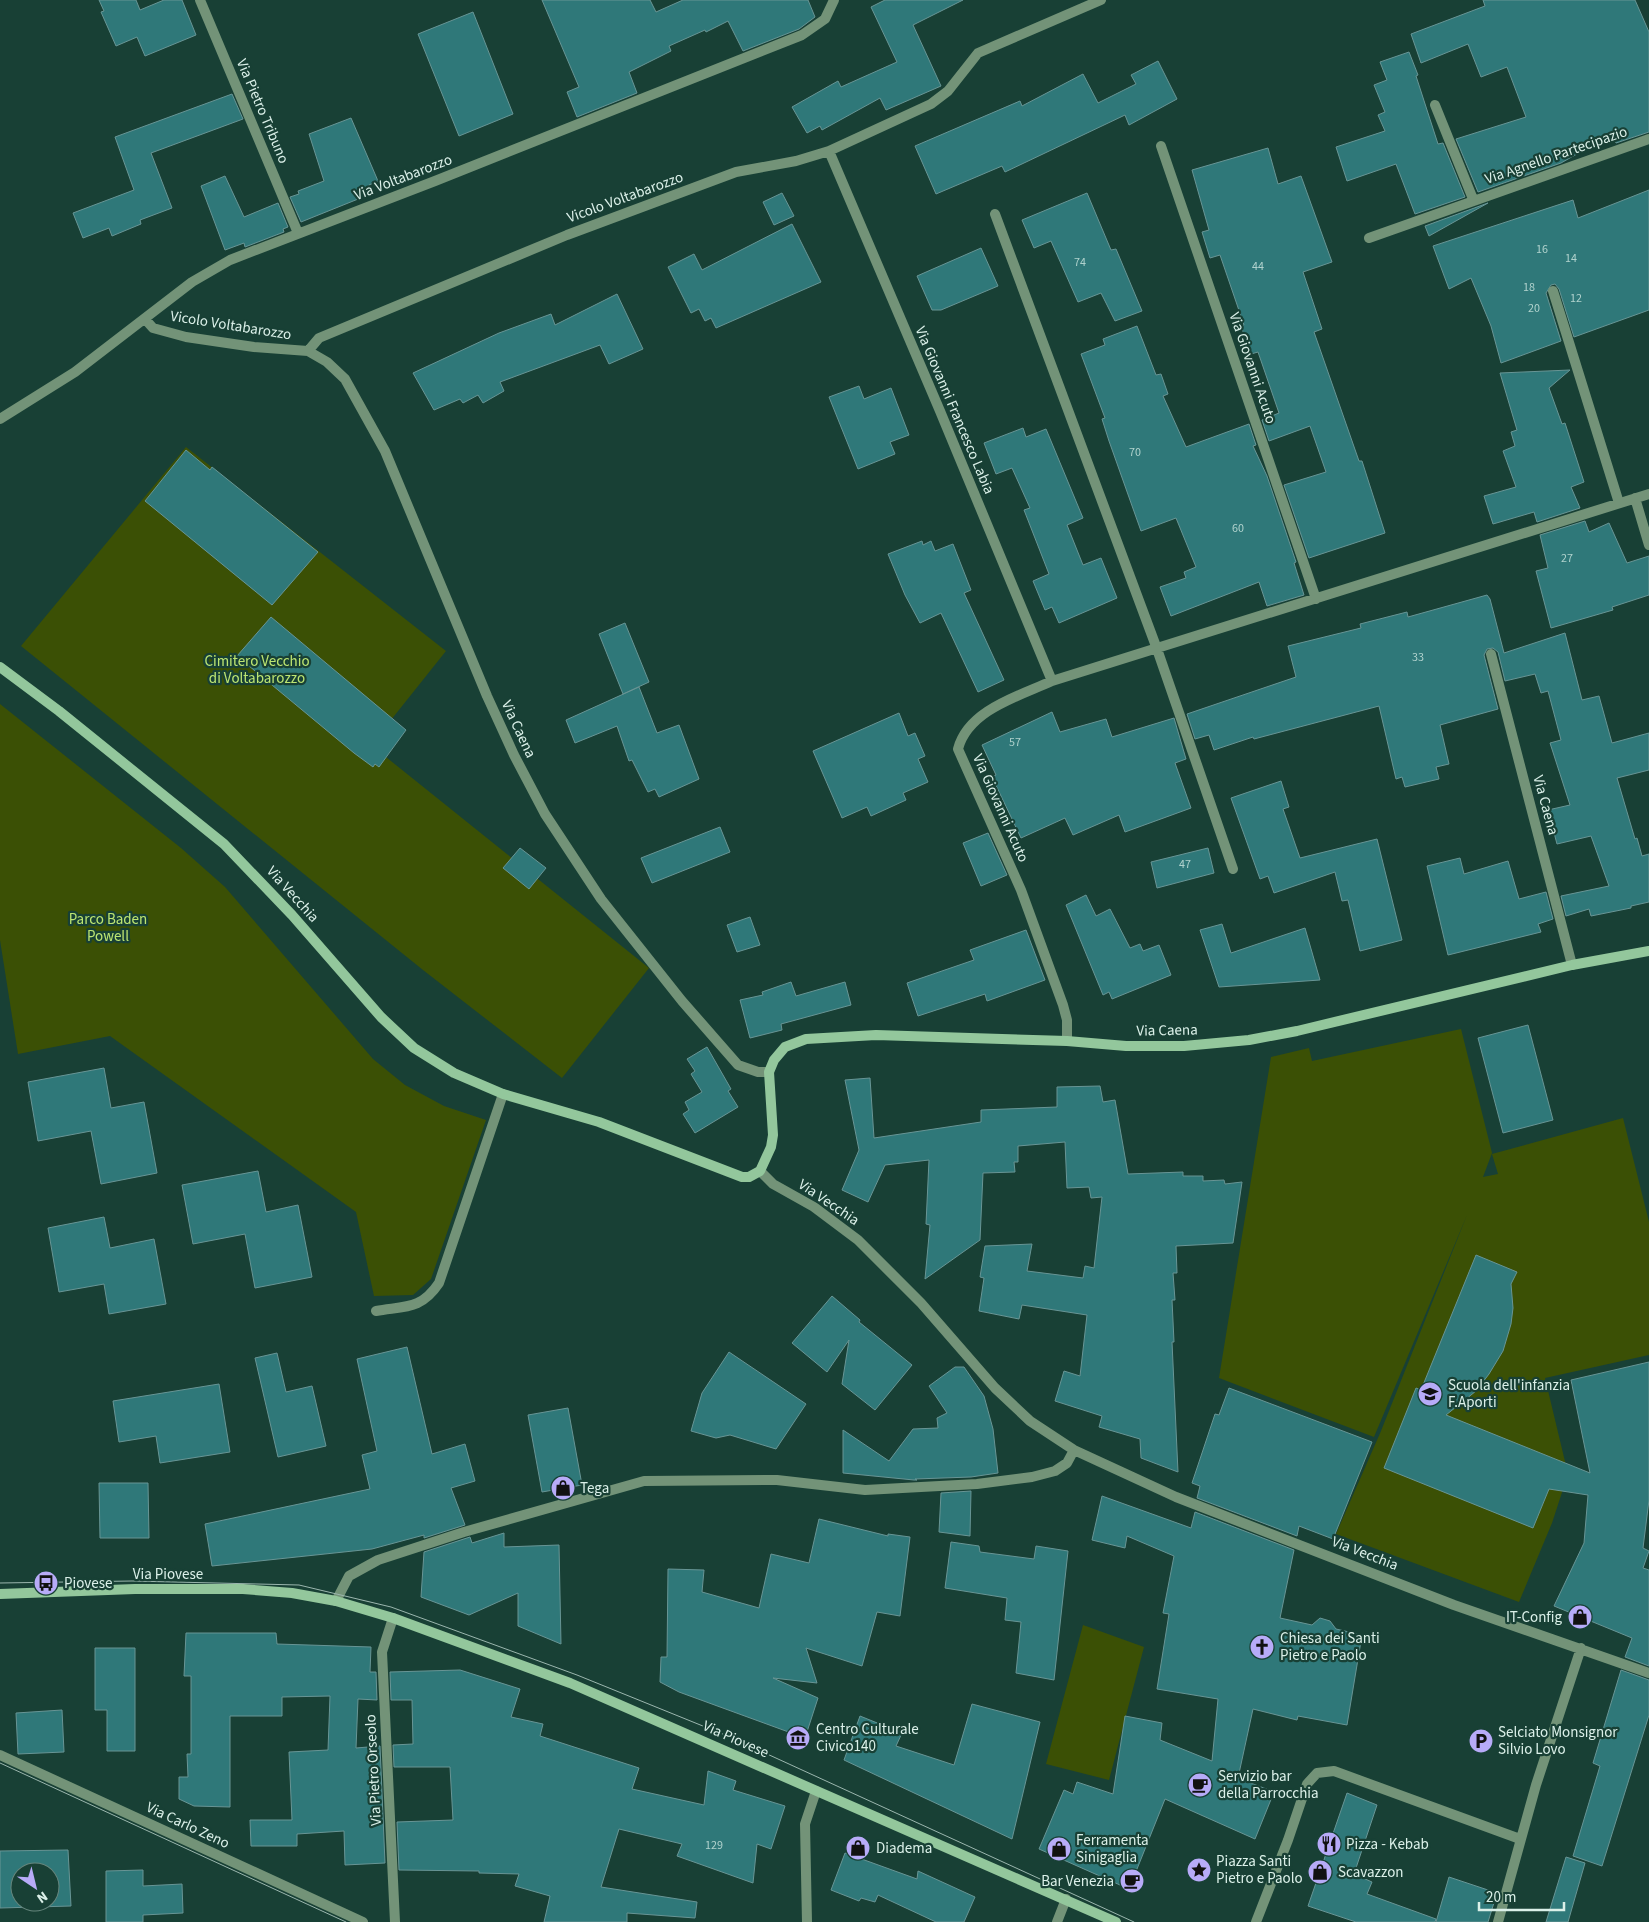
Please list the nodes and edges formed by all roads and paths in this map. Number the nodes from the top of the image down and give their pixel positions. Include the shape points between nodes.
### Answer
1 (200, 0) edge
2 (834, 0) edge
3 (1101, 0) edge
4 (1435, 105) dead end
5 (1649, 139) edge
6 (1161, 146) dead end
7 (829, 151) junction
8 (1473, 200) junction
9 (995, 214) dead end
10 (298, 234) junction
11 (1369, 238) dead end
12 (1553, 291) dead end
13 (145, 319) junction
14 (308, 352) junction
15 (0, 419) edge
16 (1649, 494) edge
17 (1635, 498) junction
18 (1619, 503) junction
19 (1649, 545) edge
20 (1316, 599) junction
21 (1157, 649) junction
22 (1491, 654) dead end
23 (0, 667) edge
24 (1052, 681) junction
25 (1233, 869) dead end
26 (1649, 951) edge
27 (1572, 965) junction
28 (1067, 1041) junction
29 (769, 1072) junction
30 (503, 1094) junction
31 (760, 1171) junction
32 (376, 1311) dead end
33 (1074, 1450) junction
34 (0, 1594) edge
35 (336, 1601) junction
36 (393, 1618) junction
37 (1581, 1648) junction
38 (1649, 1673) edge
39 (0, 1755) edge
40 (816, 1792) junction
41 (1520, 1839) junction
42 (1066, 1899) junction
43 (363, 1922) edge
44 (395, 1922) edge
45 (807, 1922) edge
46 (1057, 1922) edge
47 (1116, 1922) edge
48 (1256, 1922) edge
49 (1498, 1922) edge

1 - 10 street, Via Pietro Tribuno
2 - 10 street, Via Voltabarozzo via 825,19 802,35
3 - 7 street, Vicolo Voltabarozzo via 978,53 948,91 931,104
4 - 8 street, Via Agnello Partecipazio
5 - 8 street, Via Agnello Partecipazio
6 - 20 street, Via Giovanni Acuto
7 - 14 street, Vicolo Voltabarozzo via 736,172 567,235 319,338
7 - 24 street, Via Giovanni Francesco Labia
8 - 11 street, Via Agnello Partecipazio
9 - 21 street
10 - 13 street, Via Voltabarozzo via 212,269
12 - 18 street
13 - 14 street, Vicolo Voltabarozzo via 153,328 186,337 254,348
13 - 15 street, Via Voltabarozzo via 74,372
14 - 29 street, Via Caena via 328,362 345,379 385,451 514,755 580,870 682,1001 732,1059 738,1065
16 - 17 street, Via Giovanni Acuto
17 - 18 street, Via Giovanni Acuto
17 - 19 street
18 - 20 street, Via Giovanni Acuto
20 - 21 street, Via Giovanni Acuto
21 - 24 street, Via Giovanni Acuto
21 - 25 street
22 - 27 street, Via Caena
23 - 30 street, Via Vecchia via 224,844 286,908 381,1017 414,1048 454,1073
24 - 28 street, Via Giovanni Acuto via 989,710 966,729 958,749 1021,890 1063,1005
26 - 27 street, Via Caena
27 - 28 street, Via Caena via 1250,1040 1184,1046
28 - 29 street, Via Caena via 876,1035 806,1039 785,1047
29 - 31 street via 773,1135
30 - 31 street, Via Vecchia via 599,1122 742,1177
30 - 32 street via 439,1283 424,1301
31 - 33 street, Via Vecchia via 773,1184 814,1207 858,1240 921,1303 996,1388 1030,1421
33 - 35 street via 1067,1463 1055,1471 977,1484 865,1490 777,1480 644,1482 464,1532 378,1560 349,1576
33 - 37 street, Via Vecchia via 1176,1497 1474,1612
34 - 35 street, Via Piovese via 243,1589
35 - 36 street, Via Piovese
36 - 40 street, Via Piovese via 570,1683
36 - 44 street, Via Pietro Orseolo via 382,1652
37 - 38 street, Via Vecchia
37 - 41 street
39 - 43 street, Via Carlo Zeno
40 - 42 street, Via Piovese
40 - 45 street via 805,1824
41 - 48 street via 1334,1771 1317,1773 1306,1784
41 - 49 street
42 - 46 street
42 - 47 street, Via Piovese

